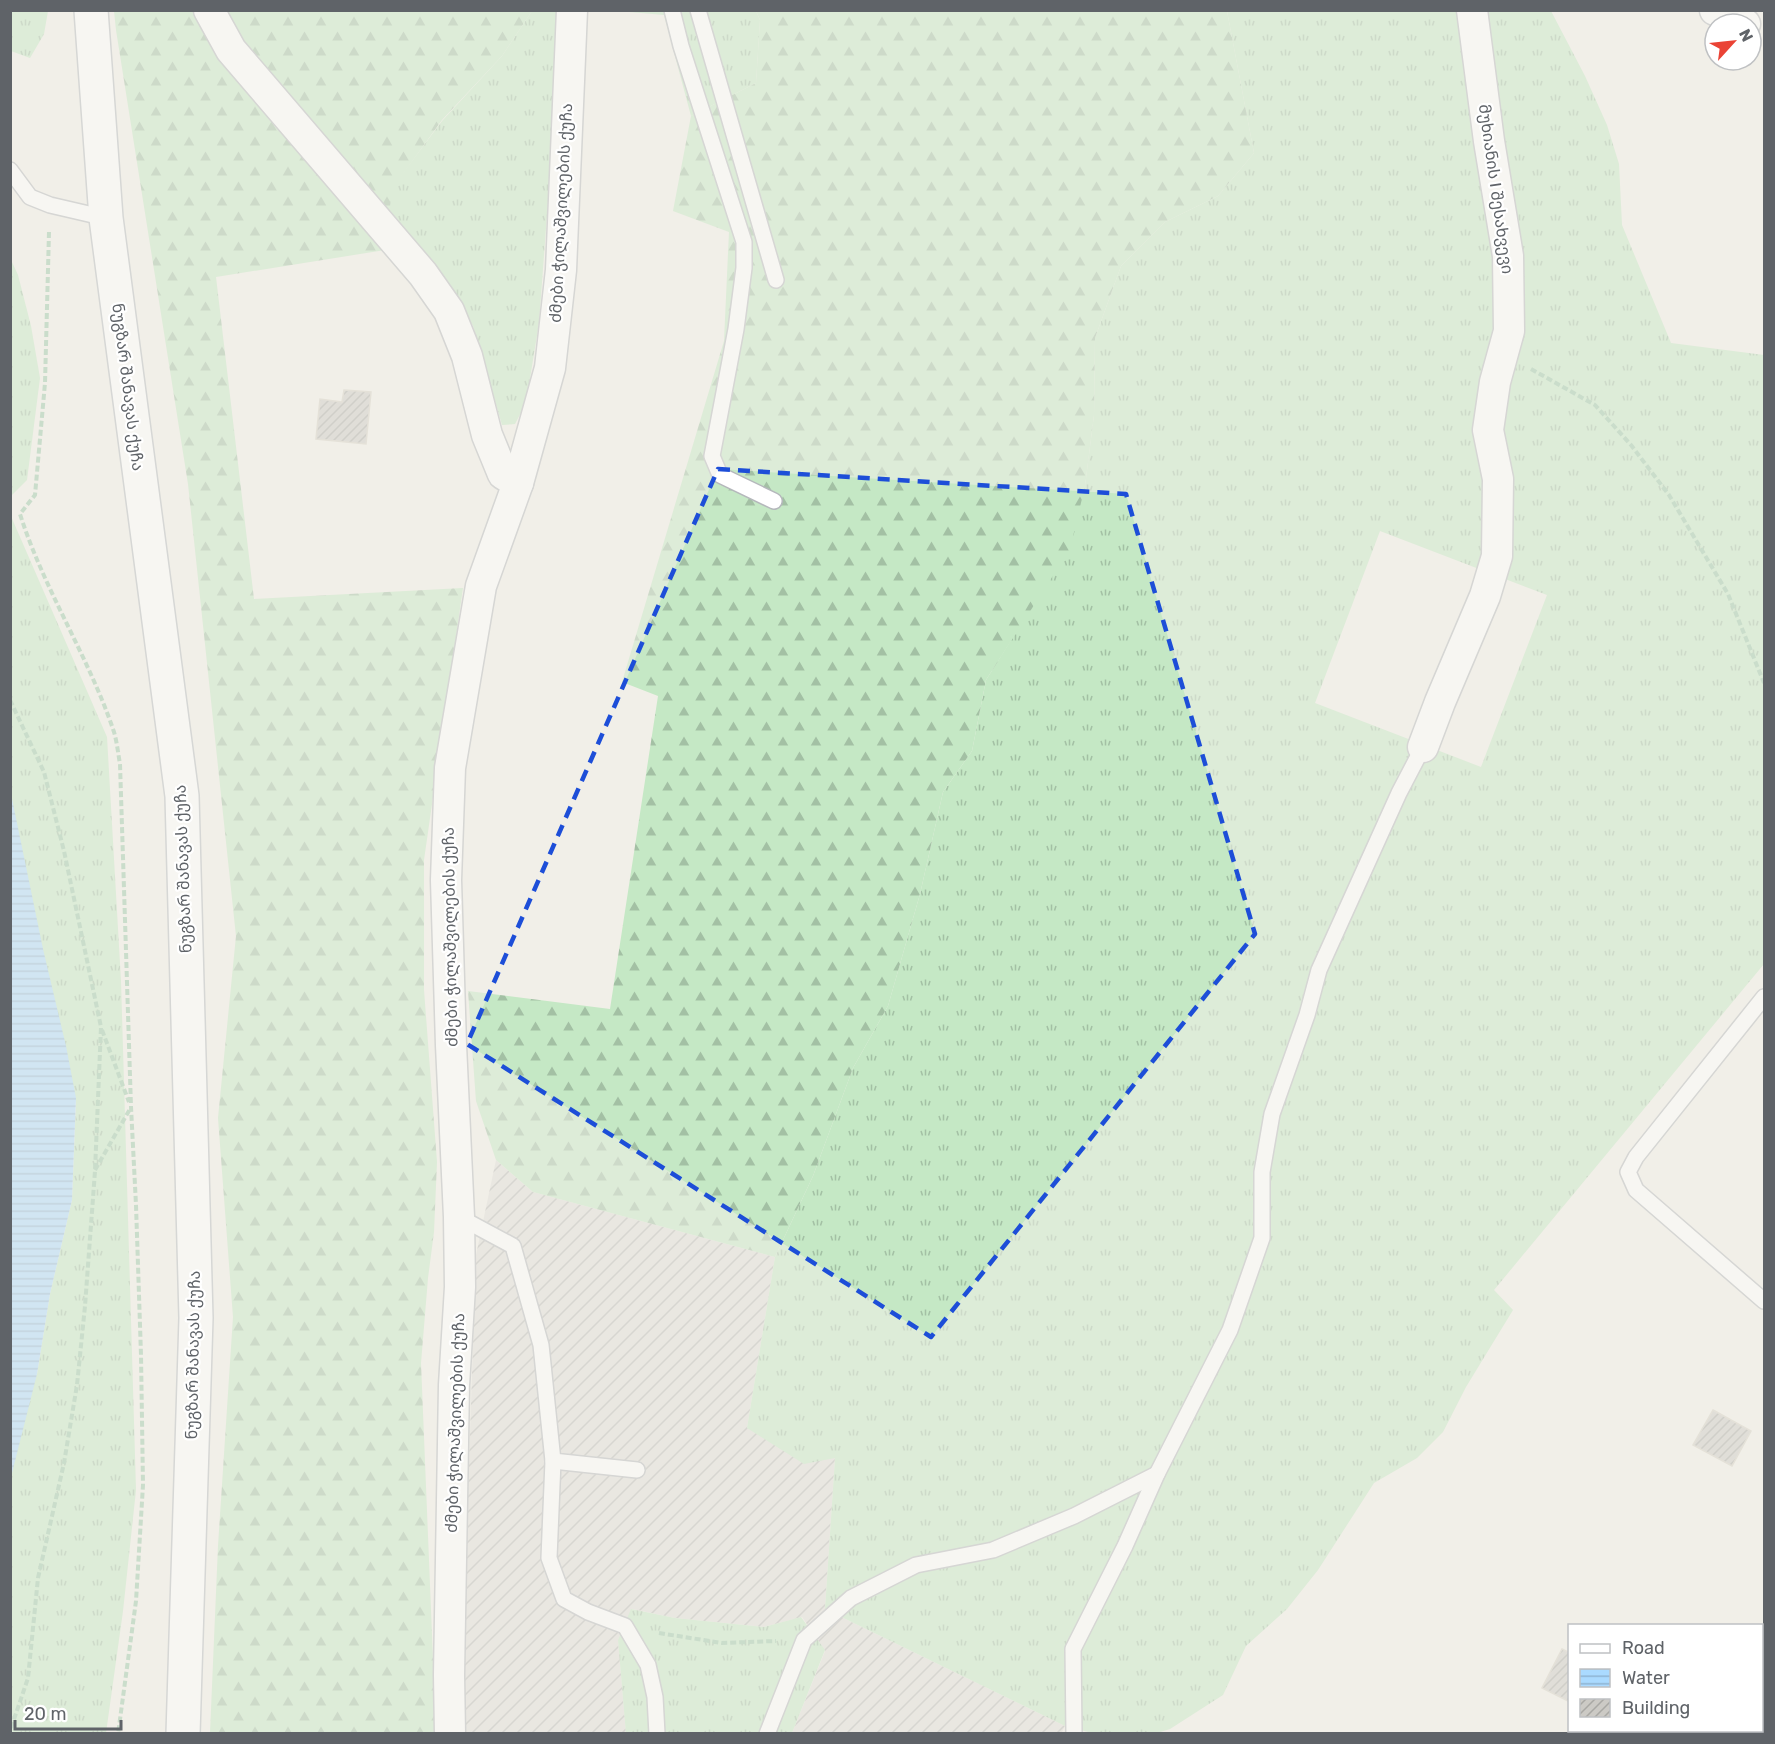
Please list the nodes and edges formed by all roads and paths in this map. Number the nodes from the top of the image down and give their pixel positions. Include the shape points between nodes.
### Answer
1 (91, 10) edge
2 (209, 10) edge
3 (572, 10) edge
4 (672, 10) edge
5 (698, 10) edge
6 (1472, 10) edge
7 (10, 170) edge
8 (50, 205) junction
9 (106, 218) junction
10 (776, 280) dead end
11 (1502, 358) junction
12 (518, 483) junction
13 (774, 501) dead end
14 (1764, 683) edge
15 (10, 700) edge
16 (1423, 747) joint
17 (1764, 997) edge
18 (101, 1027) junction
19 (131, 1107) junction
20 (94, 1171) junction
21 (459, 1216) junction
22 (1764, 1300) edge
23 (553, 1461) junction
24 (637, 1470) dead end
25 (1156, 1474) junction
26 (625, 1626) junction
27 (804, 1640) junction
28 (10, 1731) edge
29 (118, 1734) edge
30 (183, 1734) edge
31 (450, 1734) edge
32 (657, 1734) edge
33 (767, 1734) edge
34 (1074, 1734) edge

1 - 9 main road, ნუგზარ შანავას ქუჩა
2 - 12 street via 231,50 423,274 449,311 467,356 487,435 503,474
3 - 12 street, ძმები ჭილაშვილების ქუჩა via 561,270 550,368
4 - 13 lane via 744,242 736,328 712,456 720,475
5 - 10 lane
6 - 11 street, მუხიანის I შესახვევი via 1508,256 1509,331
7 - 8 lane via 30,197
8 - 9 lane
8 - 19 path via 45,383 35,495 20,514 115,733 120,764
9 - 30 main road, ნუგზარ შანავას ქუჩა via 182,796 196,1318
11 - 14 path via 1533,369 1595,405 1630,445 1669,495 1728,594
11 - 16 street, მუხიანის I შესახვევი via 1488,430 1498,479 1497,556 1485,596
12 - 21 street, ძმები ჭილაშვილების ქუჩა via 481,586 450,768 446,880
15 - 18 path via 44,772
16 - 25 lane via 1319,970 1272,1114 1262,1172 1262,1238 1230,1330
17 - 22 lane via 1628,1172 1636,1190
18 - 19 path
18 - 20 path
19 - 20 path
19 - 29 path via 143,1485 136,1601
20 - 28 path via 77,1385 38,1578 28,1678
21 - 23 lane via 513,1246 541,1345
21 - 31 street, ძმები ჭილაშვილების ქუჩა via 448,1675
23 - 24 lane
23 - 26 lane via 549,1558 564,1599
25 - 27 lane via 1074,1516 993,1550 916,1565 851,1598
25 - 34 lane via 1073,1649
26 - 27 path via 722,1643
26 - 32 lane via 648,1665
27 - 33 lane

